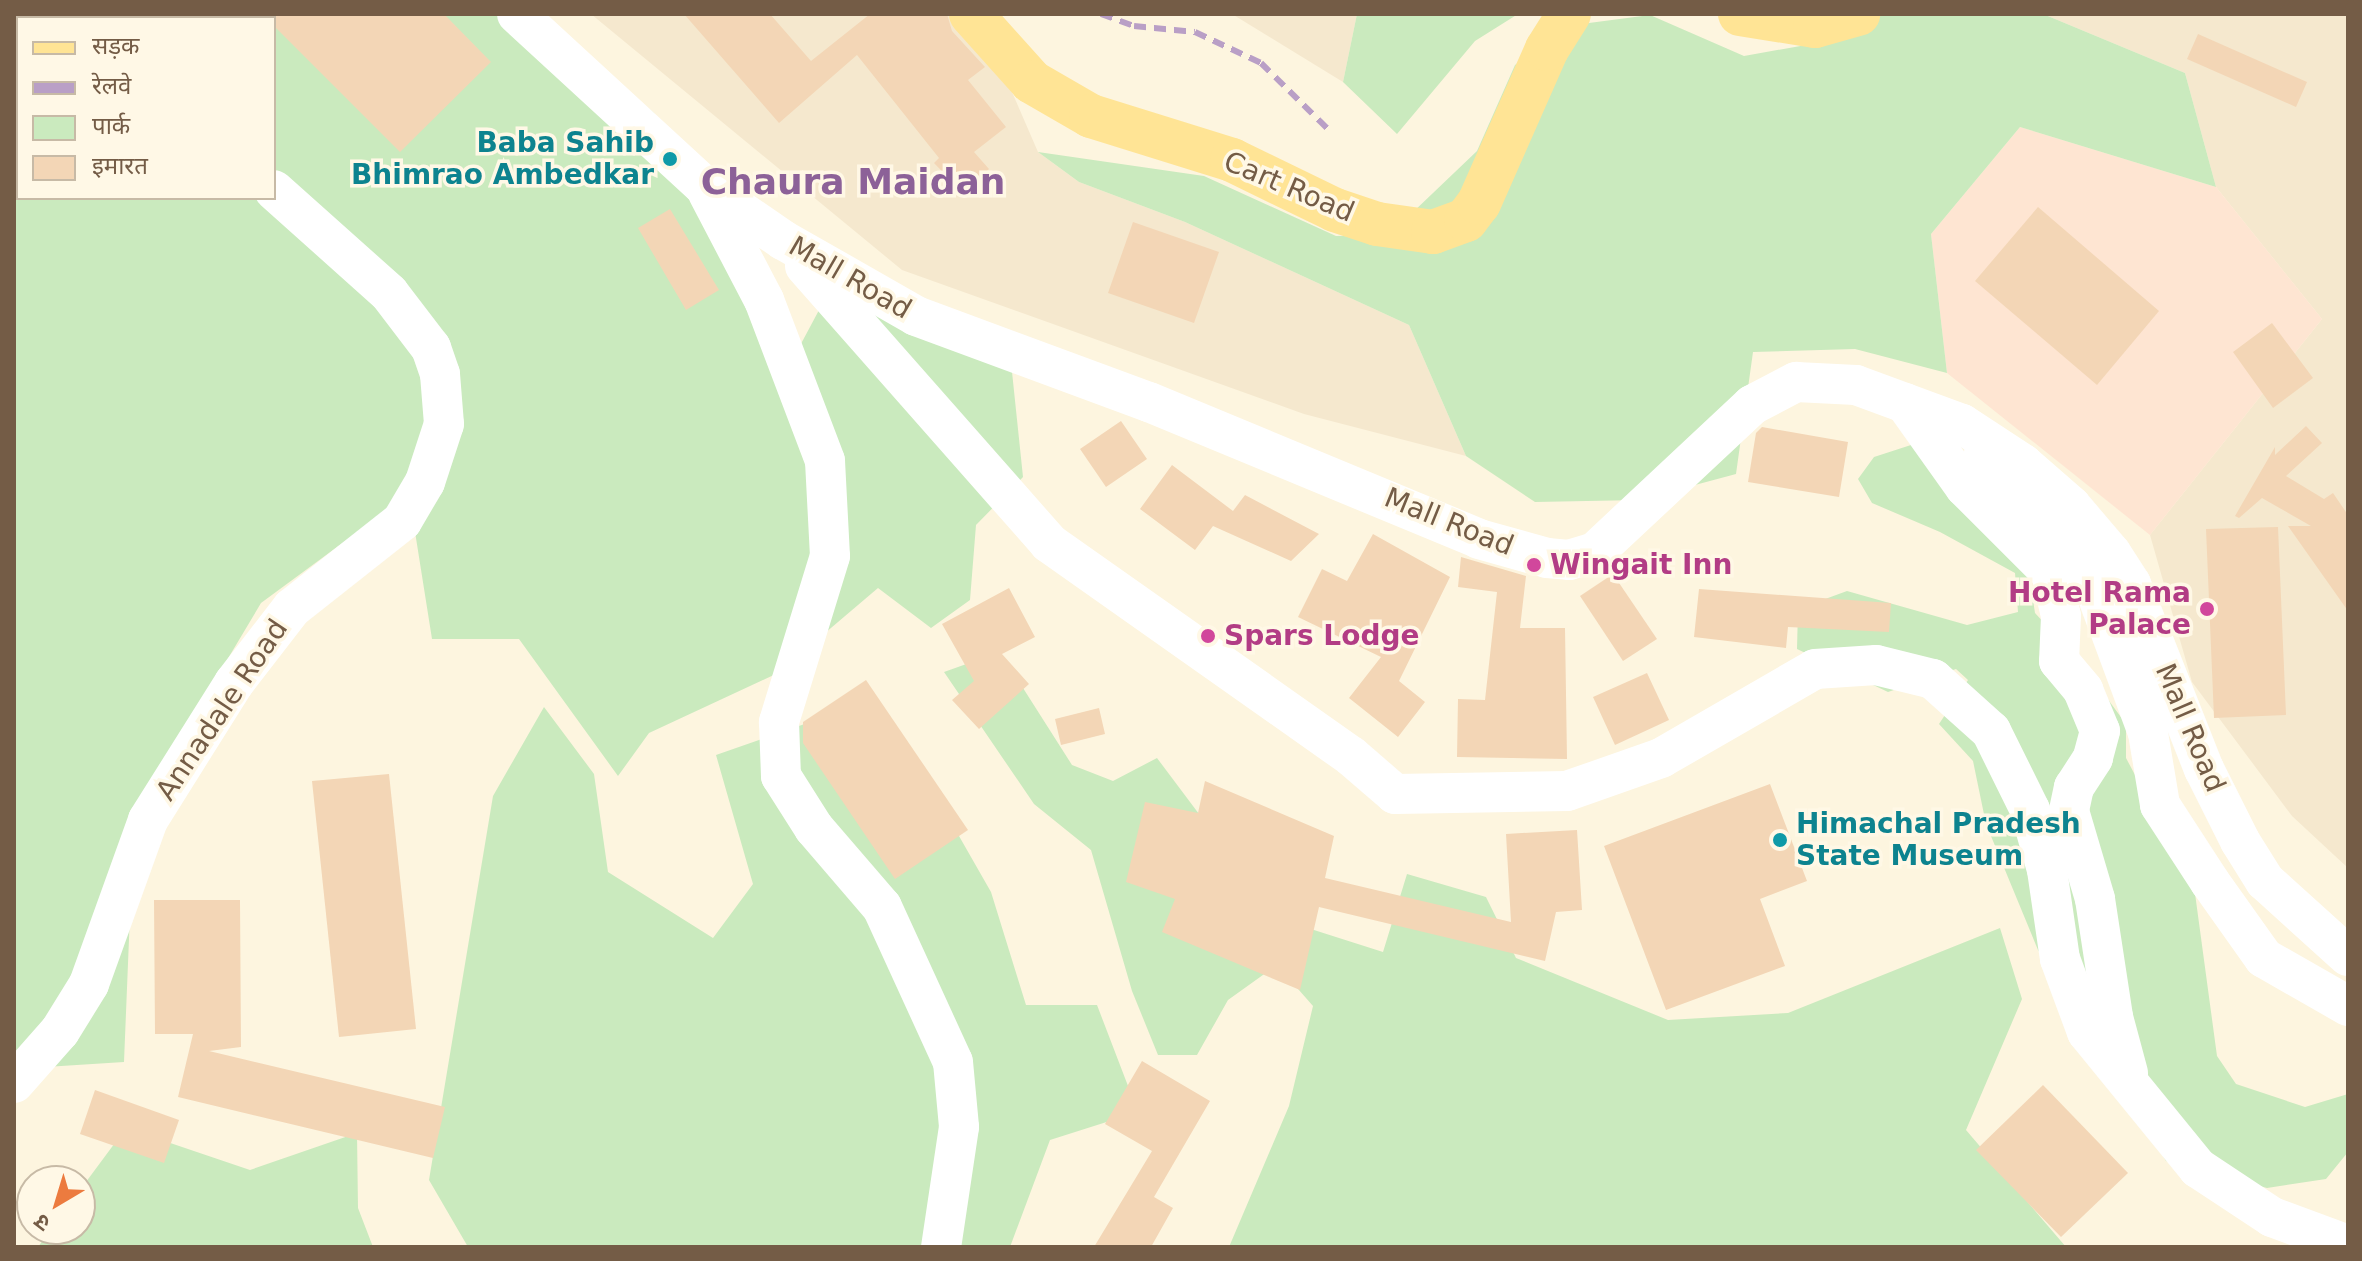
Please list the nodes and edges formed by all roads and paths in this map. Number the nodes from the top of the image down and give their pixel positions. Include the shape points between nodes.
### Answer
1 (517, 14) edge
2 (971, 14) edge
3 (1569, 14) edge
4 (1740, 14) edge
5 (1858, 14) edge
6 (703, 185) junction
7 (276, 192) edge
8 (783, 240) junction
9 (1905, 403) junction
10 (1962, 424) junction
11 (2348, 956) edge
12 (2348, 1006) edge
13 (14, 1083) edge
14 (2133, 1093) junction
15 (2348, 1245) edge
16 (941, 1247) edge

1 - 6 street, Mall Road
2 - 3 main road, Cart Road via 1032,82 1091,116 1232,160 1335,210 1377,224 1433,232 1466,220 1479,203 1547,49
4 - 5 main road via 1815,26
6 - 8 street, Mall Road
6 - 16 street via 764,300 825,461 830,556 779,722 780,766 794,801 882,907 953,1062 959,1127
7 - 13 street, Annadale Road via 389,293 431,348 440,374 444,424 425,482 402,521 292,608 234,683 148,820 89,984 60,1031
8 - 9 street, Mall Road via 916,316 1149,402 1479,539 1547,558 1569,560 1595,552 1701,449 1780,387 1823,380 1856,385
8 - 14 street via 1049,543 1351,756 1395,794 1567,791 1661,758 1815,669 1876,665 1933,679 1991,731 2030,810 2047,870 2060,959 2087,1032
9 - 10 street, Mall Road
9 - 14 street via 1965,487 2051,573 2061,616 2059,661 2083,690 2100,731 2093,758 2074,787 2069,811 2095,899 2113,1017
10 - 11 street, Mall Road via 2023,464 2071,506 2111,553 2131,584 2204,769 2240,841 2273,889
10 - 12 street via 2097,595 2148,733 2160,805 2210,882 2264,958
14 - 15 street via 2198,1168 2272,1217

